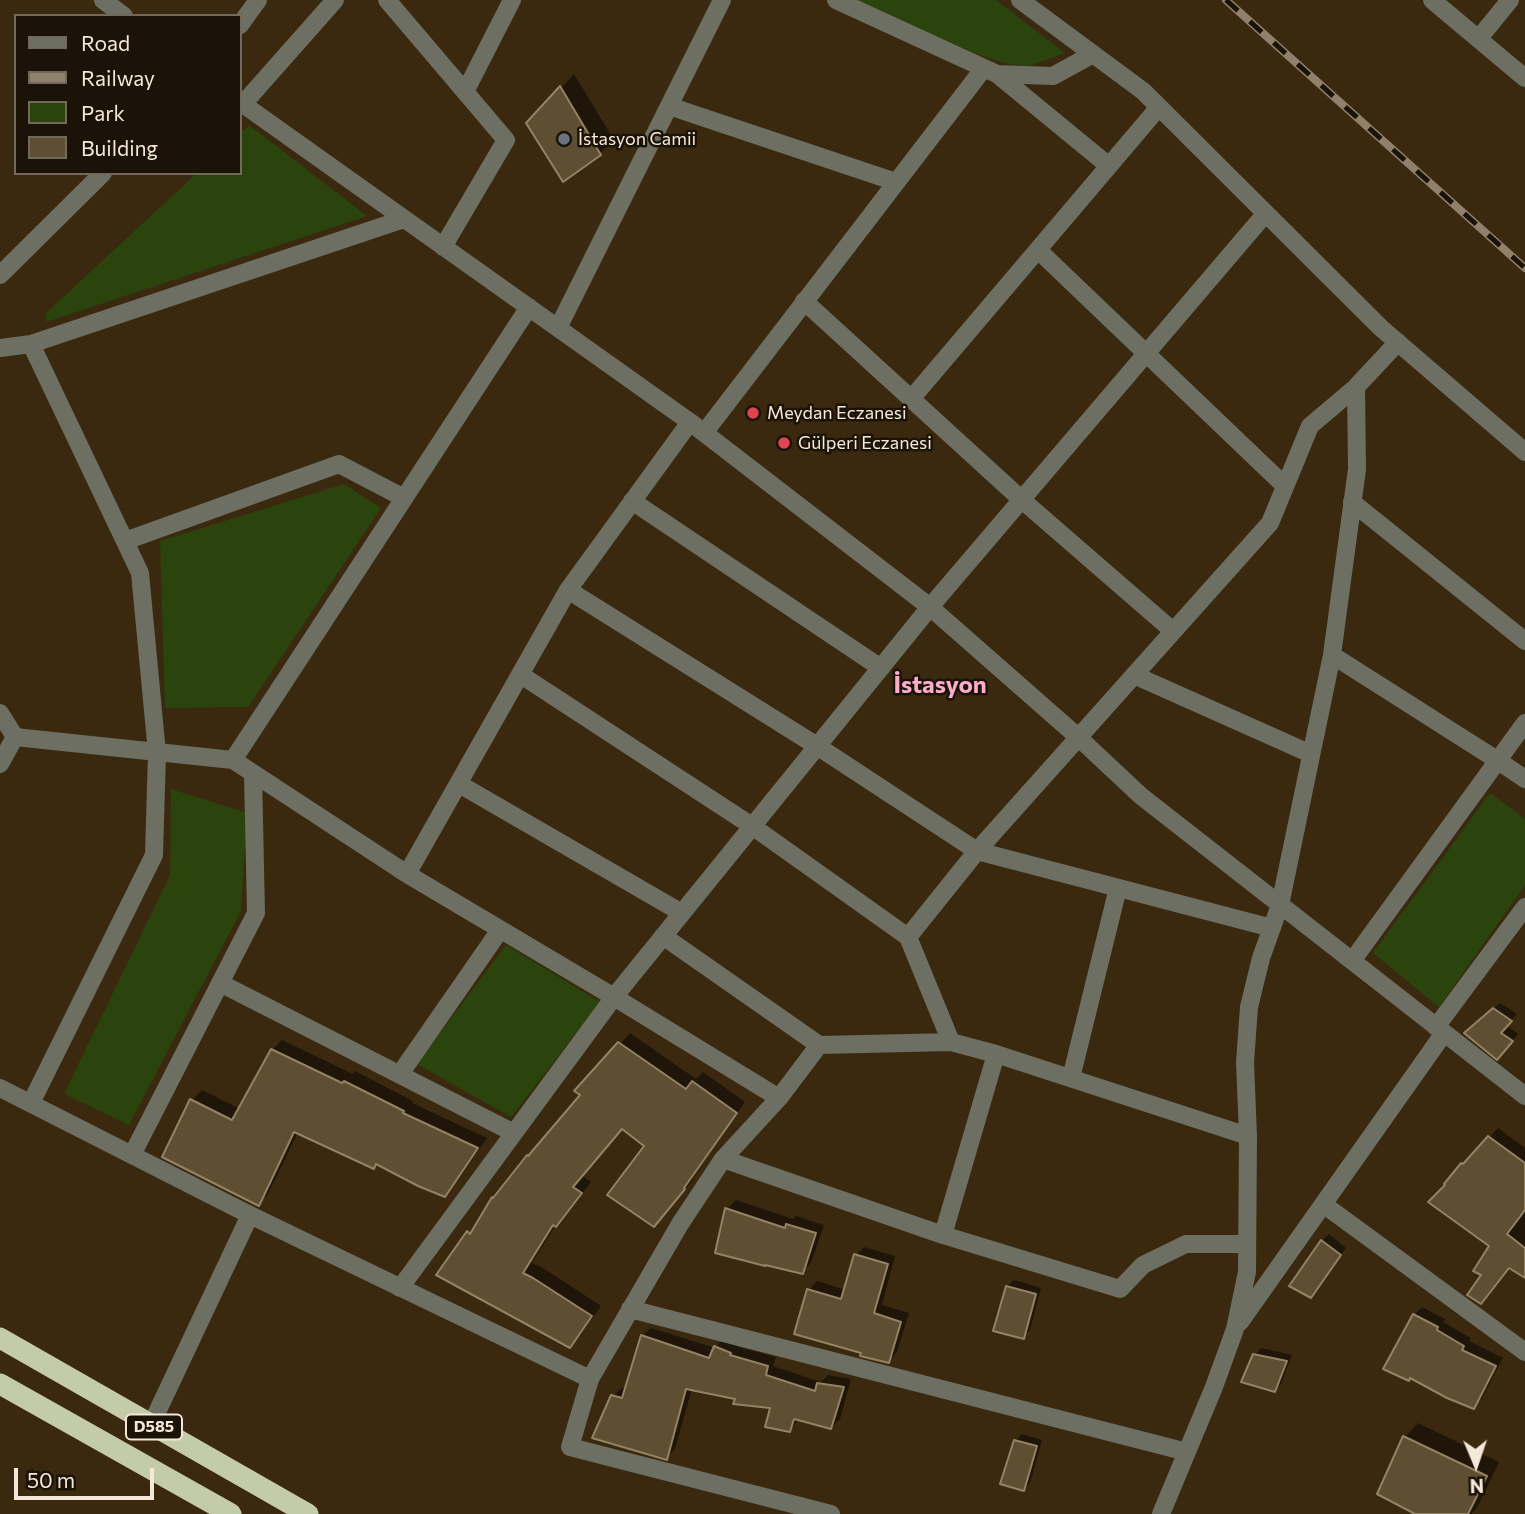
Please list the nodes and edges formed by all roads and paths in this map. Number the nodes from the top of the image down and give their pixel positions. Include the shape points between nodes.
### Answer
1 (103, 0) edge
2 (258, 0) edge
3 (335, 0) edge
4 (387, 0) edge
5 (512, 0) edge
6 (722, 0) edge
7 (836, 0) edge
8 (1020, 0) edge
9 (1432, 0) edge
10 (1510, 0) edge
11 (121, 14) edge
12 (242, 21) edge
13 (1479, 38) junction
14 (1093, 54) junction
15 (991, 71) junction
16 (1525, 78) edge
17 (465, 92) junction
18 (242, 103) edge
19 (669, 106) junction
20 (1159, 107) junction
21 (1109, 166) junction
22 (101, 175) edge
23 (896, 182) junction
24 (1266, 213) junction
25 (404, 219) junction
26 (443, 247) junction
27 (1038, 250) junction
28 (0, 275) edge
29 (804, 301) junction
30 (529, 307) junction
31 (558, 328) junction
32 (1398, 342) junction
33 (31, 344) junction
34 (0, 348) edge
35 (1147, 353) junction
36 (1356, 387) junction
37 (911, 399) junction
38 (690, 422) junction
39 (704, 433) junction
40 (1525, 452) edge
41 (1285, 486) junction
42 (404, 498) junction
43 (1022, 500) junction
44 (632, 501) junction
45 (1352, 502) junction
46 (125, 541) junction
47 (568, 590) junction
48 (930, 607) junction
49 (1173, 631) junction
50 (1525, 641) edge
51 (1332, 655) junction
52 (881, 668) junction
53 (521, 675) junction
54 (1134, 675) junction
55 (0, 713) edge
56 (1525, 723) edge
57 (15, 737) junction
58 (1078, 737) junction
59 (817, 746) junction
60 (157, 753) junction
61 (1311, 754) junction
62 (233, 760) junction
63 (1497, 760) junction
64 (0, 764) edge
65 (253, 774) junction
66 (1525, 779) edge
67 (459, 784) junction
68 (752, 826) junction
69 (977, 851) junction
70 (407, 874) junction
71 (1118, 888) junction
72 (1280, 905) junction
73 (1525, 907) edge
74 (682, 913) junction
75 (1272, 928) junction
76 (500, 930) junction
77 (663, 936) junction
78 (908, 937) junction
79 (1352, 961) junction
80 (220, 982) junction
81 (614, 997) junction
82 (1440, 1030) junction
83 (951, 1042) junction
84 (819, 1045) junction
85 (996, 1054) junction
86 (400, 1074) junction
87 (1071, 1078) junction
88 (0, 1088) edge
89 (1525, 1096) edge
90 (779, 1098) junction
91 (31, 1103) junction
92 (514, 1133) junction
93 (1248, 1136) junction
94 (132, 1155) junction
95 (723, 1159) junction
96 (1323, 1205) junction
97 (250, 1215) junction
98 (943, 1235) junction
99 (1247, 1244) junction
100 (400, 1288) junction
101 (630, 1309) junction
102 (1235, 1329) junction
103 (0, 1338) edge
104 (1525, 1352) edge
105 (590, 1379) junction
106 (0, 1384) edge
107 (151, 1425) junction
108 (1187, 1452) junction
109 (231, 1514) edge
110 (308, 1514) edge
111 (831, 1514) edge
112 (1161, 1514) edge

1 - 11 street
2 - 12 street
3 - 18 street
4 - 17 street
5 - 17 street
6 - 19 street
7 - 15 street
8 - 14 street
9 - 13 street
10 - 13 street
13 - 16 street
14 - 15 street via 1053,76
14 - 20 street
15 - 21 street
15 - 23 street
17 - 26 street via 506,140
18 - 25 street
19 - 23 street
19 - 31 street
20 - 21 street
20 - 24 street
21 - 27 street
22 - 28 street
23 - 29 street
24 - 32 street
24 - 35 street
25 - 26 street
25 - 33 street
26 - 30 street
27 - 35 street
27 - 37 street
29 - 37 street
29 - 39 street
30 - 31 street
30 - 42 street
31 - 38 street
32 - 36 street
32 - 40 street
33 - 34 street
33 - 46 street
35 - 41 street
35 - 43 street
36 - 41 street via 1310,426
36 - 45 street via 1357,469
37 - 43 street
38 - 39 street
38 - 44 street
39 - 48 street
41 - 49 street via 1270,523
42 - 46 street via 339,464
42 - 62 street
43 - 48 street
43 - 49 street
44 - 47 street
44 - 52 street
45 - 50 street
45 - 51 street
46 - 60 street via 140,573
47 - 53 street
47 - 59 street
48 - 52 street
48 - 58 street
49 - 54 street
51 - 61 street
51 - 63 street
52 - 59 street
53 - 67 street
53 - 68 street
54 - 58 street
54 - 61 street
55 - 57 street
56 - 63 street
57 - 60 street
57 - 64 street
58 - 69 street
58 - 72 street via 1141,796
59 - 68 street
59 - 69 street
60 - 62 street
60 - 91 street via 154,855
61 - 72 street
62 - 65 street
63 - 66 street
63 - 79 street
65 - 70 street
65 - 80 street via 256,913
67 - 70 street
67 - 74 street
68 - 74 street
68 - 78 street
69 - 71 street
69 - 78 street
70 - 76 street
71 - 75 street
71 - 87 street
72 - 75 street
72 - 79 street
73 - 82 street
74 - 77 street
75 - 93 street via 1249,1007 1245,1062
76 - 81 street
76 - 86 street
77 - 81 street
77 - 84 street
78 - 83 street
79 - 82 street
80 - 86 street
80 - 94 street
81 - 90 street
81 - 92 street
82 - 89 street
82 - 96 street
83 - 84 street
83 - 85 street
84 - 90 street
85 - 87 street
85 - 98 street
86 - 92 street
87 - 93 street
88 - 91 street
90 - 95 street
91 - 94 street
92 - 100 street
93 - 99 street
94 - 97 street
95 - 98 street
95 - 101 street
96 - 102 street
96 - 104 street
97 - 100 street
97 - 107 street
98 - 99 street via 1121,1289 1143,1265 1186,1244
99 - 102 street via 1247,1272
100 - 105 street
101 - 105 street
101 - 108 street
102 - 108 street
103 - 107 highway, D585
105 - 111 street via 570,1447
106 - 109 highway, D585
107 - 110 highway, D585
108 - 112 street

